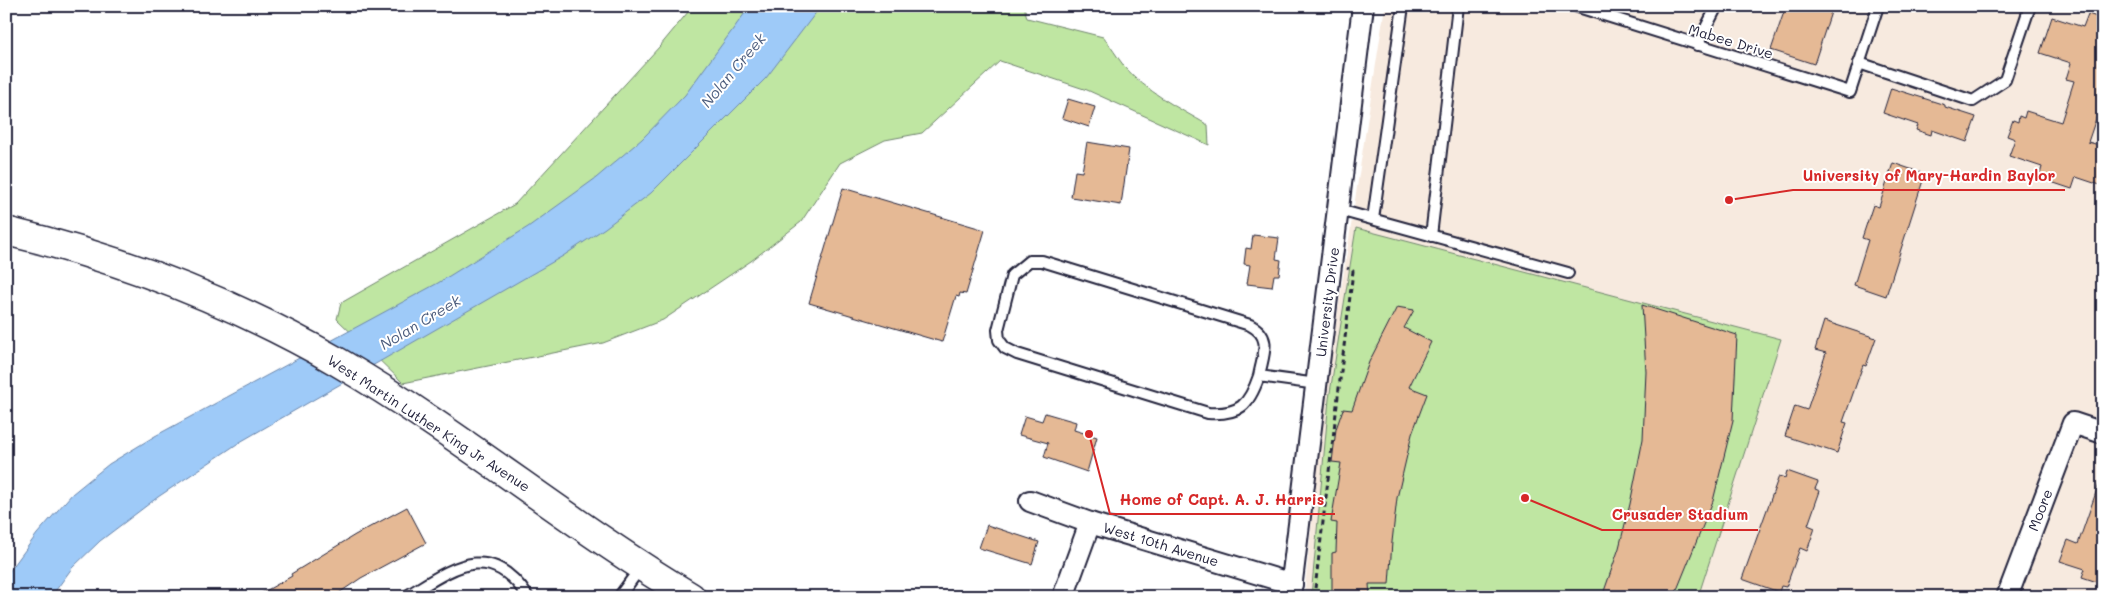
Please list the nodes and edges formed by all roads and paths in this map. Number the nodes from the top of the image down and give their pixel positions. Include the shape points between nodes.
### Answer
1 (1363, 6) edge
2 (1402, 6) edge
3 (1458, 6) edge
4 (1575, 6) edge
5 (1717, 6) edge
6 (1878, 6) edge
7 (2030, 6) edge
8 (1697, 45) junction
9 (1859, 63) junction
10 (1339, 210) junction
11 (1373, 219) junction
12 (6, 231) edge
13 (1431, 236) junction
14 (1348, 260) dead end
15 (1568, 273) dead end
16 (1259, 376) junction
17 (1317, 384) junction
18 (2103, 433) edge
19 (1030, 500) dead end
20 (1090, 524) junction
21 (641, 567) junction
22 (1291, 590) edge
23 (405, 597) edge
24 (528, 597) edge
25 (619, 597) edge
26 (691, 597) edge
27 (1063, 597) edge
28 (1314, 597) edge
29 (2007, 597) edge

1 - 10 street, University Drive
2 - 11 lane
3 - 13 lane
4 - 8 lane, Mabee Drive
5 - 8 lane
6 - 9 lane
7 - 9 lane via 2005,80 1973,101
8 - 9 lane, Mabee Drive via 1850,92
10 - 11 lane
10 - 17 street, University Drive
11 - 13 lane
12 - 21 street, West Martin Luther King Jr Avenue via 99,255 152,274 211,298 293,338 345,366 452,435
13 - 15 lane
14 - 28 path via 1347,269 1353,271
16 - 16 lane via 1265,338 1261,331 1250,325 1042,261 1029,261 1012,275 998,330 999,340 1005,348 1017,354 1208,413 1226,414 1239,408 1252,397
16 - 17 lane
17 - 22 street, University Drive
18 - 29 street, Moore via 2073,423
19 - 20 street, West 10th Avenue
20 - 22 street, West 10th Avenue
20 - 27 street
21 - 25 lane
21 - 26 street, West Martin Luther King Jr Avenue
23 - 24 lane via 458,566 476,562 495,565 509,573

